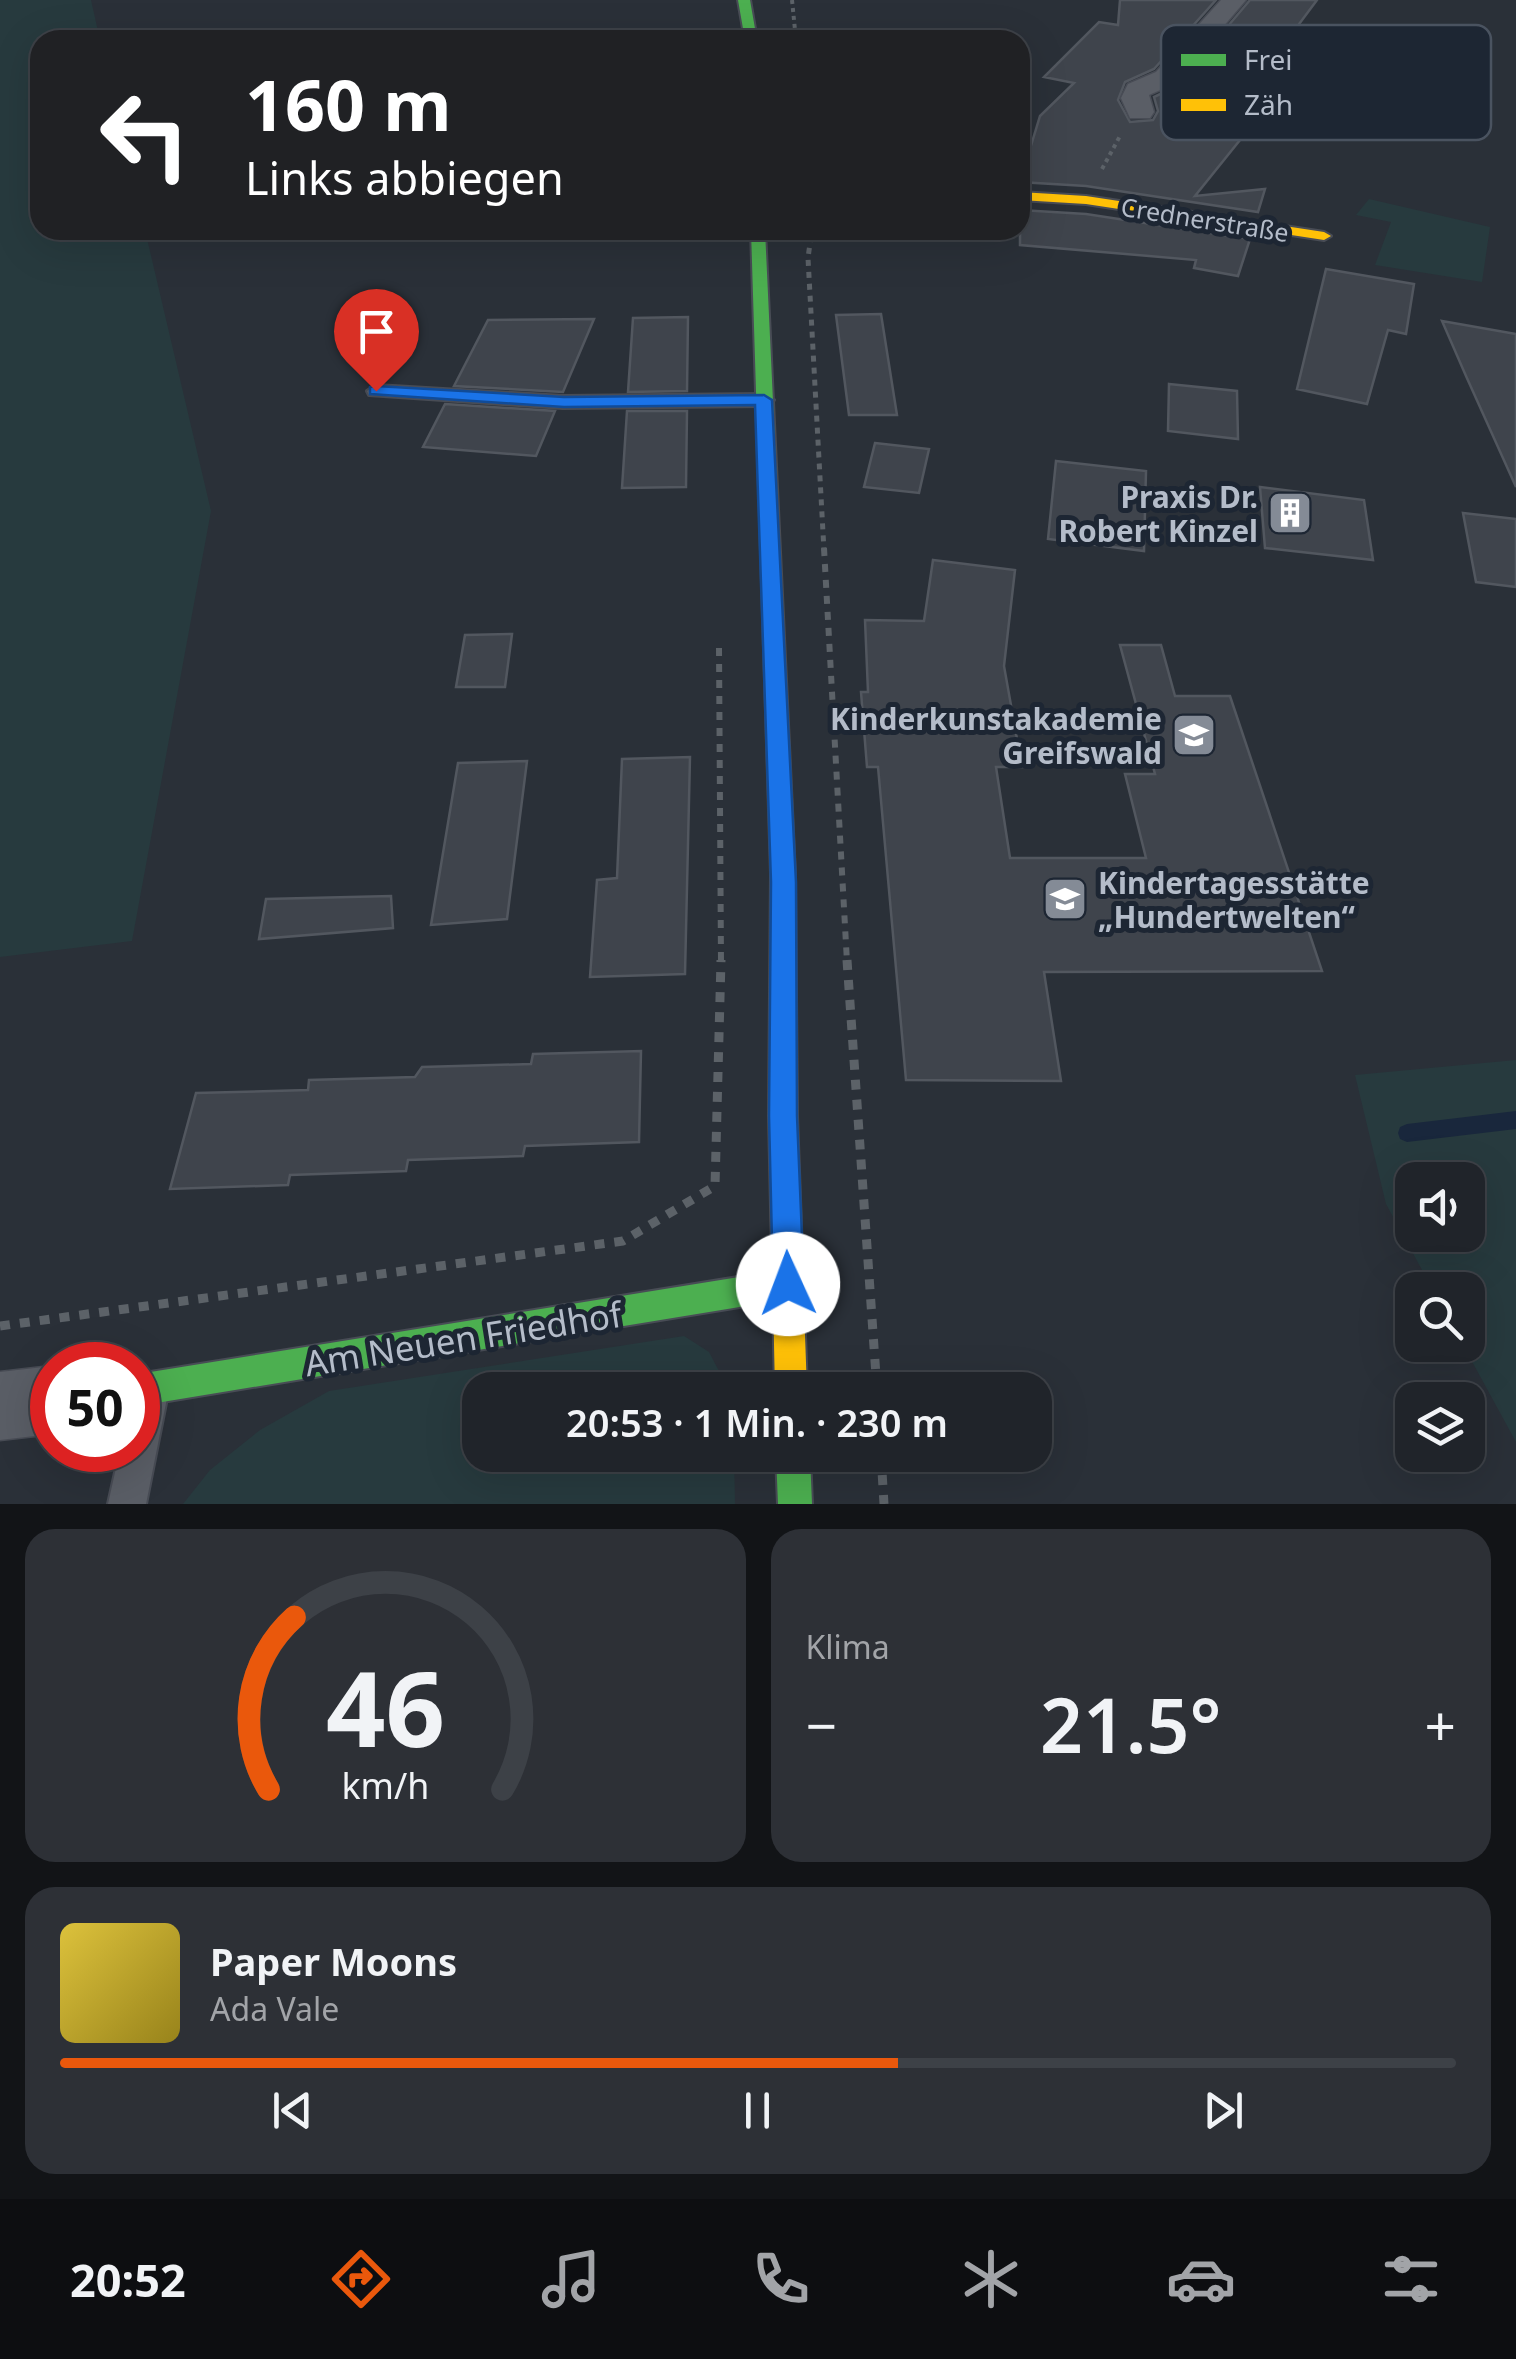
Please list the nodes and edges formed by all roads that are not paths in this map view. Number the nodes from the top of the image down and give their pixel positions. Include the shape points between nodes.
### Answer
1 (744, 0) edge
2 (1234, 0) edge
3 (1212, 25) edge
4 (749, 30) edge
5 (1161, 80) edge
6 (1140, 112) road end
7 (1030, 195) edge
8 (1324, 236) dead end
9 (758, 240) edge
10 (376, 391) dead end
11 (764, 400) junction
12 (788, 1284) junction
13 (790, 1372) edge
14 (160, 1386) edge
15 (30, 1403) edge
16 (0, 1406) edge
17 (132, 1472) edge
18 (794, 1472) edge
19 (127, 1504) edge
20 (795, 1504) edge

1 - 4 main road
2 - 3 street
5 - 6 street via 1137,90
7 - 8 main road, Crednerstraße via 1091,192
9 - 11 main road
10 - 11 lane via 564,402
11 - 12 main road via 784,900
12 - 13 main road
12 - 14 main road, Am Neuen Friedhof
15 - 16 street
17 - 19 lane
18 - 20 main road

